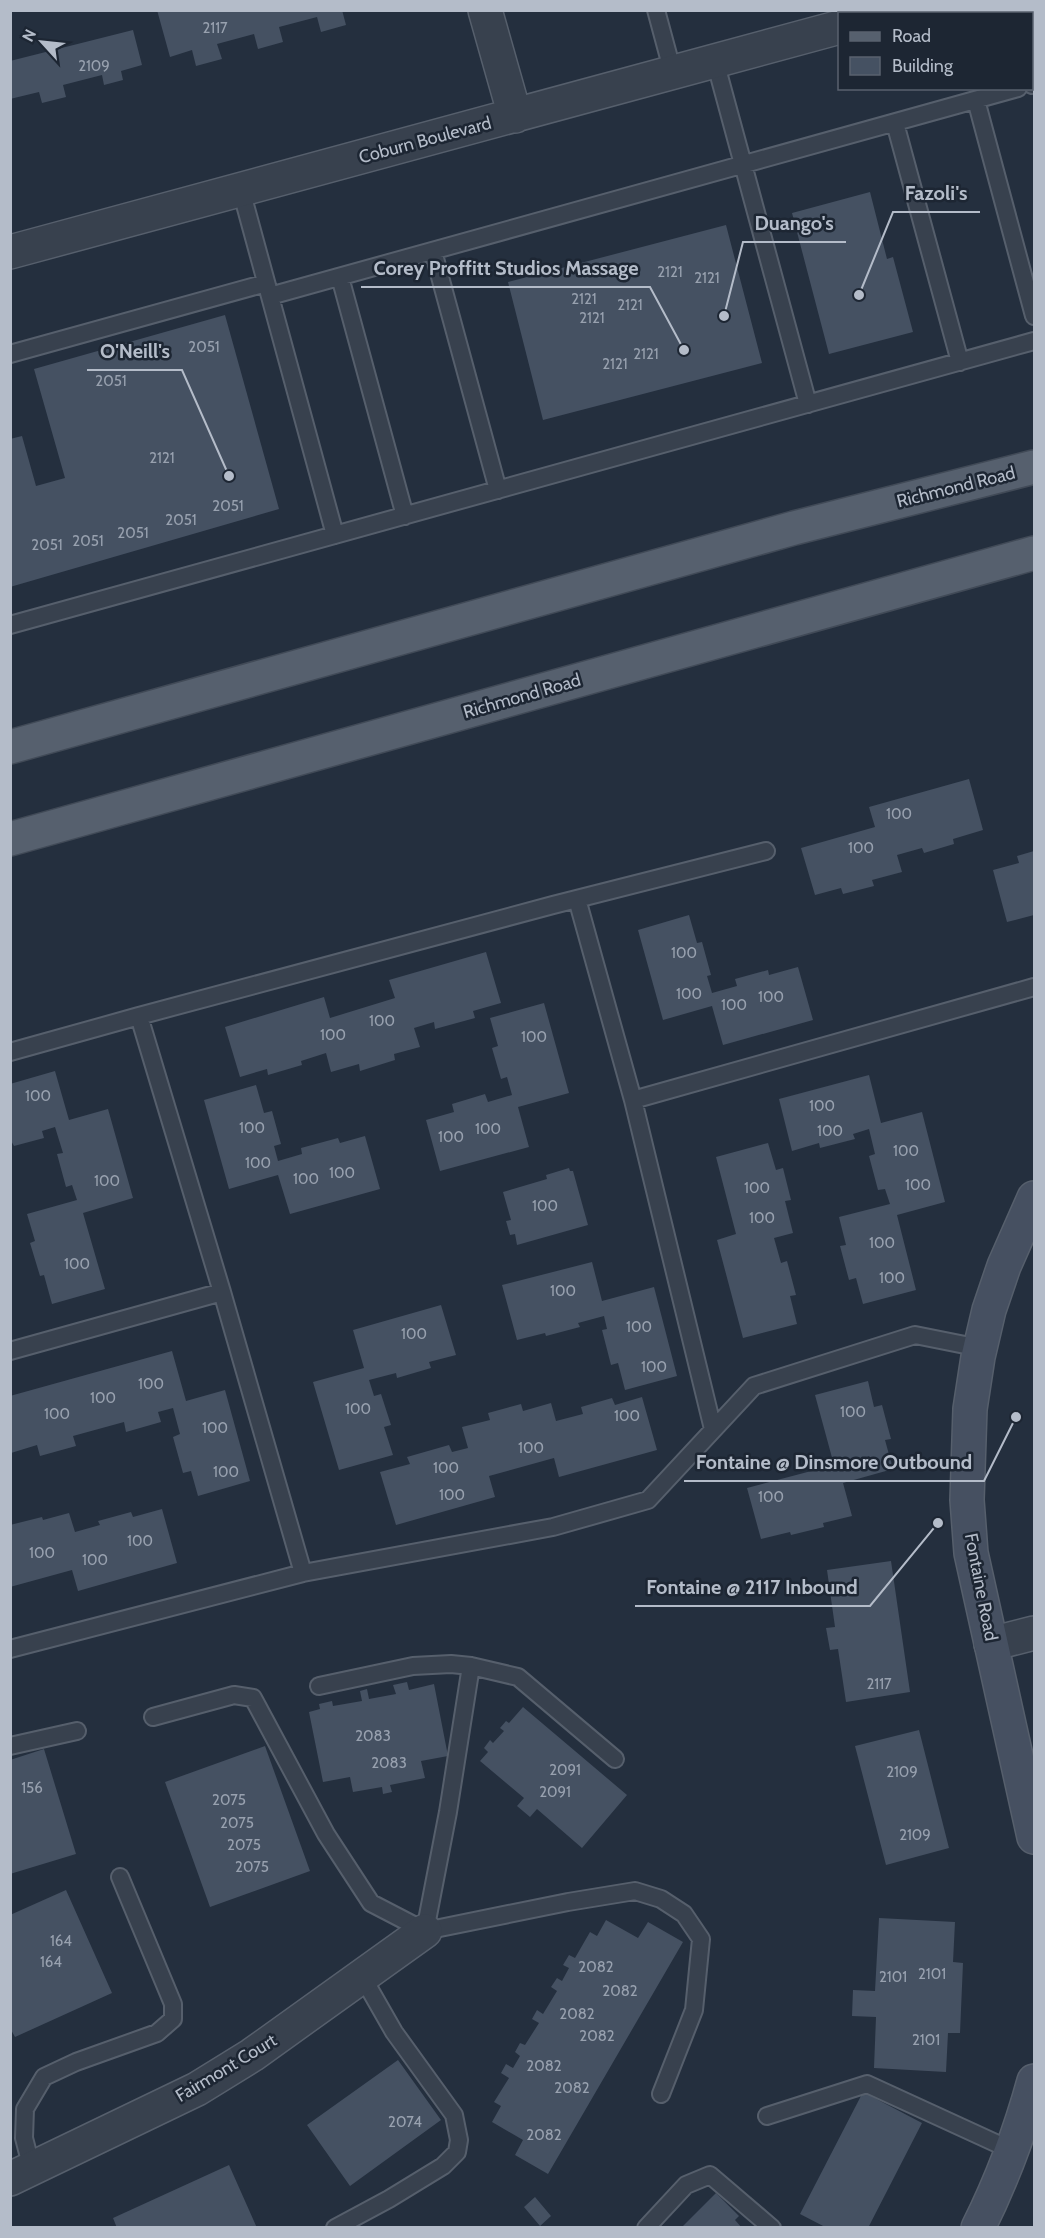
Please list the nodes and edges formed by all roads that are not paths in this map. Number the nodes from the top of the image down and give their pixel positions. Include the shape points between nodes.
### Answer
1 (485, 10) edge
2 (656, 10) edge
3 (899, 10) edge
4 (888, 12) edge
5 (838, 28) edge
6 (715, 61) junction
7 (673, 73) junction
8 (1011, 90) edge
9 (976, 100) junction
10 (515, 116) junction
11 (895, 123) junction
12 (743, 165) junction
13 (241, 190) junction
14 (433, 251) junction
15 (10, 252) edge
16 (340, 277) junction
17 (268, 290) junction
18 (1035, 316) edge
19 (1035, 341) edge
20 (10, 354) edge
21 (960, 362) junction
22 (808, 405) junction
23 (1035, 467) edge
24 (498, 490) junction
25 (405, 516) junction
26 (335, 535) junction
27 (1035, 553) edge
28 (10, 626) edge
29 (10, 747) edge
30 (10, 838) edge
31 (766, 851) dead end
32 (577, 899) junction
33 (1035, 987) edge
34 (139, 1016) junction
35 (10, 1052) edge
36 (633, 1100) junction
37 (1035, 1198) edge
38 (222, 1292) junction
39 (980, 1348) junction
40 (10, 1351) edge
41 (713, 1429) junction
42 (303, 1573) junction
43 (1035, 1633) edge
44 (991, 1644) junction
45 (10, 1649) edge
46 (471, 1666) junction
47 (319, 1686) dead end
48 (153, 1717) dead end
49 (77, 1731) dead end
50 (10, 1746) edge
51 (615, 1759) dead end
52 (1035, 1838) edge
53 (120, 1876) dead end
54 (426, 1931) junction
55 (362, 1976) junction
56 (1035, 2081) edge
57 (661, 2094) dead end
58 (766, 2116) dead end
59 (1012, 2151) junction
60 (21, 2174) edge
61 (335, 2228) edge
62 (646, 2228) edge
63 (772, 2228) edge
64 (978, 2228) edge

1 - 10 street
2 - 7 lane
3 - 4 street
5 - 6 street, Coburn Boulevard
6 - 7 street, Coburn Boulevard
6 - 12 lane
7 - 10 street, Coburn Boulevard
8 - 9 lane
9 - 11 lane
9 - 18 lane
10 - 13 street, Coburn Boulevard
11 - 12 lane
11 - 21 lane
12 - 14 lane
12 - 22 lane
13 - 15 street, Coburn Boulevard
13 - 17 lane
14 - 16 lane
14 - 24 lane
16 - 17 lane
16 - 25 lane
17 - 20 lane
17 - 26 lane
19 - 21 lane
21 - 22 lane
22 - 24 lane
23 - 29 main road, Richmond Road via 794,528
24 - 25 lane
25 - 26 lane
26 - 28 lane
27 - 30 main road, Richmond Road
31 - 32 lane
32 - 34 lane
32 - 36 lane
33 - 36 lane
34 - 35 lane
34 - 38 lane
36 - 41 lane
37 - 39 street, Fontaine Road via 1004,1266
38 - 40 lane
38 - 42 lane
39 - 41 lane via 915,1335 754,1386
39 - 44 street, Fontaine Road via 970,1409 967,1500 971,1553
41 - 42 lane via 648,1500 553,1527
42 - 45 lane
43 - 44 street
44 - 52 street, Fontaine Road
46 - 47 lane via 413,1666
46 - 51 lane via 518,1677
46 - 54 lane
48 - 54 lane via 234,1695 254,1698 326,1834 371,1903
49 - 50 lane
53 - 60 lane via 173,2004 173,2019 157,2033 76,2062 44,2078 26,2109
54 - 55 street, Fairmont Court
54 - 57 lane via 636,1891 660,1899 684,1914 701,1939 694,2010
55 - 60 street, Fairmont Court via 252,2055 197,2089
55 - 61 lane via 394,2032 454,2115 459,2140 457,2152 443,2166
56 - 59 street
58 - 59 lane via 867,2084
59 - 64 street
62 - 63 lane via 686,2185 711,2175

